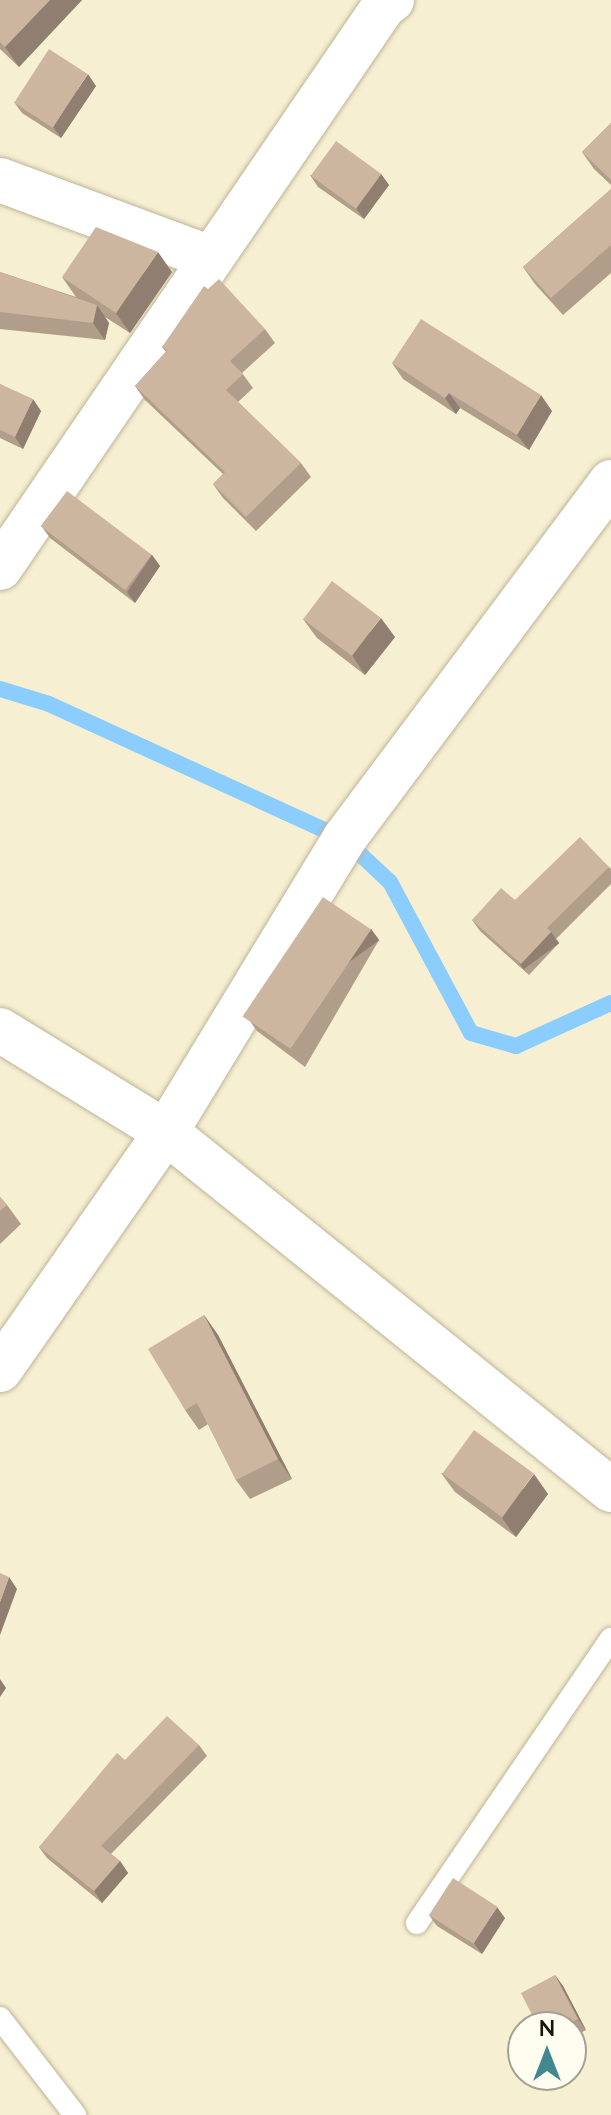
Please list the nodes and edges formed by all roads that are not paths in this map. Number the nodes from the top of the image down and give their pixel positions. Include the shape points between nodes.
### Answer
1 (392, 0) edge
2 (0, 180) edge
3 (211, 258) junction
4 (611, 482) edge
5 (0, 568) edge
6 (0, 1030) edge
7 (166, 1132) junction
8 (0, 1370) edge
9 (611, 1490) edge
10 (611, 1639) edge
11 (417, 1923) dead end
12 (0, 2018) edge
13 (75, 2115) edge

1 - 3 street
2 - 3 street
3 - 5 street
4 - 7 street via 344,839
6 - 7 street
7 - 8 street
7 - 9 street
10 - 11 lane
12 - 13 lane

